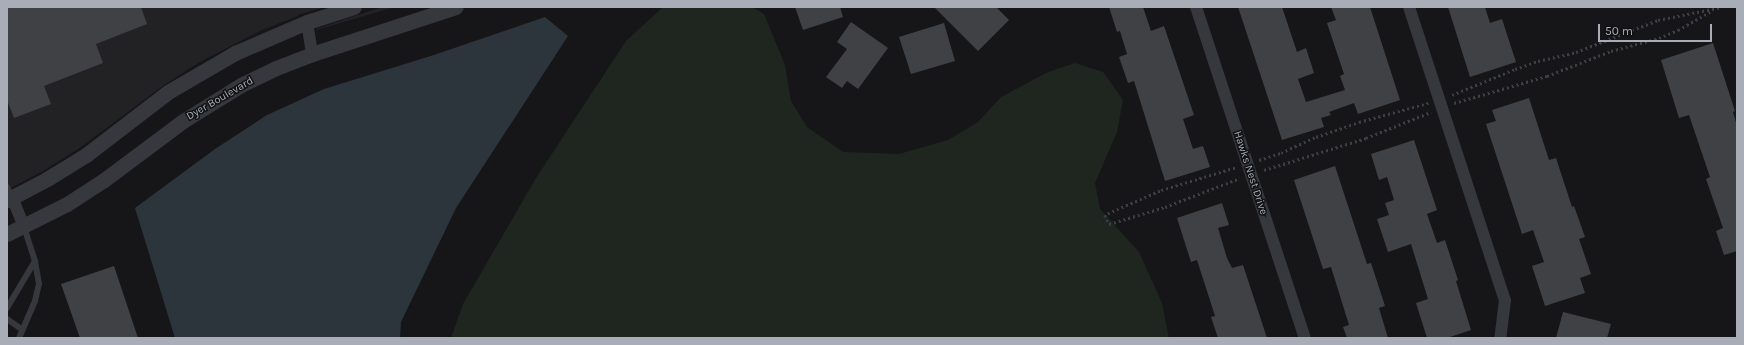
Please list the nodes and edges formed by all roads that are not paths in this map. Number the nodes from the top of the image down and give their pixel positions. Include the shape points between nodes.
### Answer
1 (354, 7) edge
2 (456, 7) edge
3 (1196, 7) edge
4 (1409, 7) edge
5 (307, 22) junction
6 (312, 54) junction
7 (9, 195) edge
8 (24, 227) junction
9 (7, 234) edge
10 (35, 261) junction
11 (7, 308) edge
12 (7, 319) edge
13 (23, 330) junction
14 (19, 338) edge
15 (1305, 338) edge
16 (1500, 338) edge

1 - 5 street
2 - 6 street, Dyer Boulevard
3 - 15 street, Hawks Nest Drive
4 - 16 street via 1505,300
5 - 6 street
5 - 7 street via 266,39 203,71 168,92 86,155 47,179
6 - 8 street, Dyer Boulevard via 269,72 208,104 104,180
7 - 8 street
8 - 9 street, Dyer Boulevard
8 - 10 lane
10 - 11 lane
10 - 13 lane via 39,284 36,301
12 - 13 lane
13 - 14 lane

